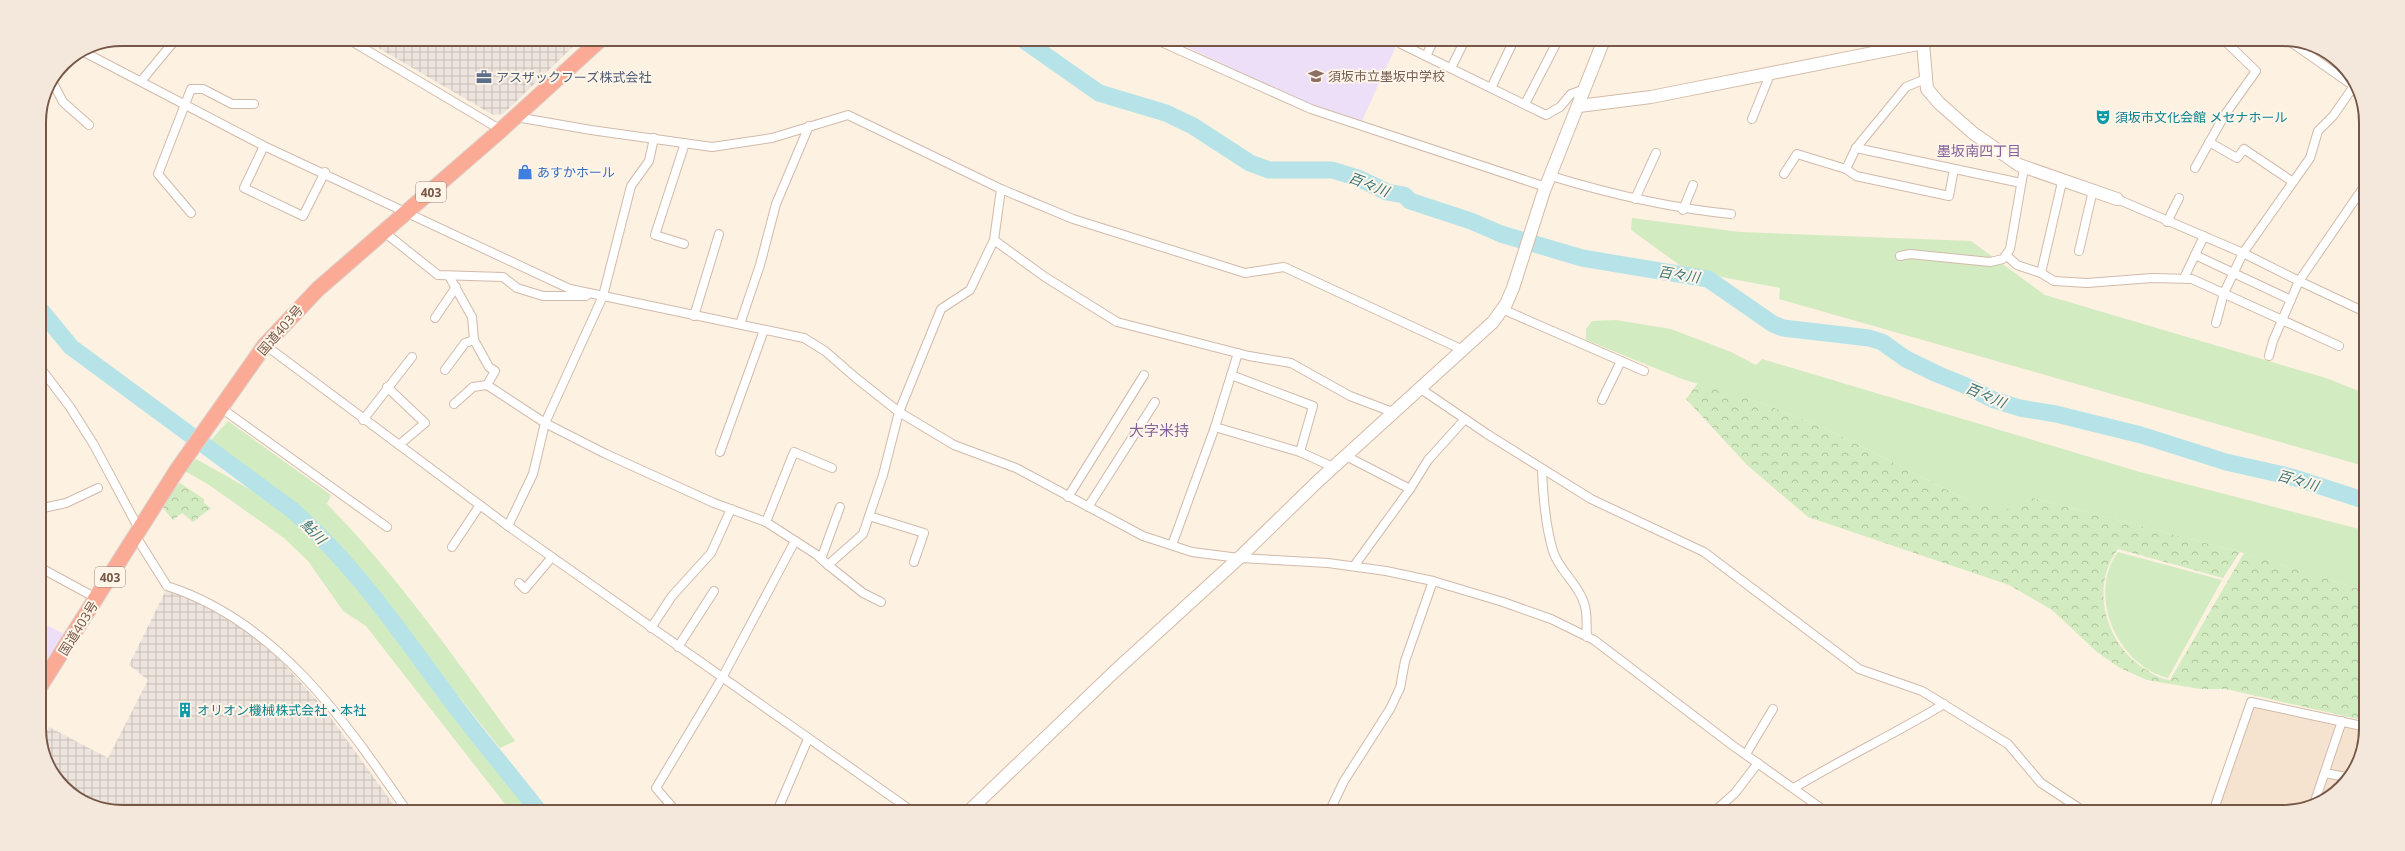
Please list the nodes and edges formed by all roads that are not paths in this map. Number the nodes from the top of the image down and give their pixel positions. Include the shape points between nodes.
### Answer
1 (170, 46) edge
2 (360, 46) edge
3 (593, 46) edge
4 (1170, 46) edge
5 (1405, 46) edge
6 (1431, 46) edge
7 (1462, 46) edge
8 (1511, 46) edge
9 (1555, 46) edge
10 (1601, 46) edge
11 (1907, 46) edge
12 (1923, 46) edge
13 (2230, 46) edge
14 (2298, 47) edge
15 (88, 54) edge
16 (1426, 56) junction
17 (1451, 68) junction
18 (1771, 72) junction
19 (1925, 79) junction
20 (142, 80) junction
21 (2348, 83) edge
22 (55, 87) edge
23 (1491, 88) junction
24 (1585, 89) junction
25 (2352, 90) edge
26 (185, 104) junction
27 (254, 104) dead end
28 (1525, 104) junction
29 (1579, 106) junction
30 (516, 117) junction
31 (1752, 119) dead end
32 (89, 125) dead end
33 (809, 126) junction
34 (501, 130) junction
35 (654, 138) junction
36 (2209, 142) junction
37 (685, 143) junction
38 (264, 146) junction
39 (1856, 148) junction
40 (1656, 152) dead end
41 (2024, 168) junction
42 (2195, 168) dead end
43 (1846, 169) junction
44 (1954, 169) junction
45 (325, 172) junction
46 (1784, 174) dead end
47 (2062, 182) junction
48 (2293, 182) junction
49 (2021, 183) junction
50 (1547, 185) junction
51 (1694, 185) dead end
52 (1001, 189) junction
53 (2093, 190) junction
54 (2359, 193) edge
55 (2179, 198) dead end
56 (1635, 199) junction
57 (2117, 199) joint
58 (1683, 210) junction
59 (409, 212) junction
60 (191, 213) dead end
61 (1731, 214) dead end
62 (2167, 222) junction
63 (384, 232) junction
64 (719, 234) dead end
65 (2204, 236) junction
66 (994, 240) junction
67 (684, 244) dead end
68 (2079, 251) dead end
69 (2243, 253) junction
70 (2006, 254) junction
71 (2195, 255) junction
72 (1900, 256) dead end
73 (2041, 273) junction
74 (2234, 273) junction
75 (449, 276) junction
76 (2184, 278) junction
77 (2299, 281) junction
78 (456, 287) junction
79 (2224, 293) junction
80 (603, 296) junction
81 (2291, 300) junction
82 (1502, 309) junction
83 (2359, 310) edge
84 (694, 316) junction
85 (435, 318) dead end
86 (2282, 318) junction
87 (2216, 323) dead end
88 (740, 324) junction
89 (764, 330) junction
90 (474, 340) junction
91 (265, 345) junction
92 (2339, 346) dead end
93 (1463, 350) junction
94 (1238, 353) junction
95 (2269, 356) dead end
96 (412, 357) dead end
97 (1621, 361) junction
98 (445, 370) dead end
99 (1644, 371) dead end
100 (46, 375) edge
101 (1144, 375) dead end
102 (1231, 375) junction
103 (487, 385) junction
104 (387, 387) junction
105 (1421, 389) junction
106 (1603, 394) dead end
107 (1155, 402) dead end
108 (454, 404) dead end
109 (220, 408) junction
110 (899, 412) junction
111 (1395, 413) junction
112 (1465, 419) junction
113 (363, 420) junction
114 (545, 423) junction
115 (1215, 427) junction
116 (399, 444) junction
117 (720, 452) dead end
118 (1300, 452) junction
119 (1346, 456) junction
120 (1333, 467) junction
121 (832, 468) dead end
122 (1542, 469) junction
123 (98, 488) dead end
124 (1410, 489) junction
125 (1068, 497) junction
126 (480, 505) junction
127 (46, 507) edge
128 (840, 507) dead end
129 (1088, 507) junction
130 (731, 509) junction
131 (870, 516) junction
132 (766, 522) junction
133 (508, 526) junction
134 (387, 527) dead end
135 (137, 532) junction
136 (795, 541) junction
137 (1172, 545) junction
138 (452, 547) dead end
139 (552, 557) junction
140 (1240, 558) junction
141 (821, 559) junction
142 (914, 562) dead end
143 (828, 565) junction
144 (1354, 566) junction
145 (46, 571) edge
146 (1433, 581) junction
147 (525, 588) dead end
148 (714, 591) dead end
149 (96, 598) junction
150 (881, 602) dead end
151 (651, 628) junction
152 (1587, 637) junction
153 (678, 647) junction
154 (46, 677) edge
155 (722, 678) junction
156 (1944, 704) junction
157 (1773, 709) dead end
158 (2342, 721) junction
159 (2359, 725) edge
160 (808, 739) junction
161 (1746, 754) junction
162 (1758, 763) junction
163 (2325, 773) junction
164 (2342, 776) edge
165 (1794, 788) junction
166 (2316, 797) edge
167 (403, 805) edge
168 (671, 805) edge
169 (780, 805) edge
170 (903, 805) edge
171 (975, 805) edge
172 (1333, 805) edge
173 (1722, 805) edge
174 (1817, 805) edge
175 (2074, 805) edge
176 (2215, 805) edge

1 - 20 street
2 - 34 street
3 - 30 highway, 国道403号 / 403
4 - 50 street via 1311,109
5 - 16 street
6 - 16 street
7 - 17 street
8 - 23 street
9 - 28 street
10 - 24 street
11 - 18 street
12 - 19 street
13 - 36 street via 2256,71
14 - 21 street
15 - 20 street
16 - 17 street
17 - 23 street
18 - 29 street via 1651,97
18 - 31 street
19 - 39 street via 1906,87
19 - 41 street via 1927,89 1939,104 1973,134
20 - 26 street
22 - 32 street via 63,102
23 - 28 street
24 - 28 street via 1571,94 1560,107 1546,115
24 - 29 street
25 - 48 street via 2333,116 2318,131 2310,158
26 - 27 street via 191,89 203,89 232,104
26 - 38 street
26 - 60 street via 158,174
29 - 50 street
30 - 34 highway, 国道403号 / 403
30 - 35 street
33 - 37 street via 772,138 739,144 712,147
33 - 52 street via 848,115
33 - 88 street via 776,204 760,265
34 - 59 highway, 国道403号 / 403
35 - 37 street
35 - 80 street via 650,161 630,186
36 - 42 street
36 - 48 street via 2237,158 2244,149
37 - 67 street via 655,235
38 - 45 street
38 - 45 street via 244,188 303,216
39 - 43 street
39 - 44 street
40 - 56 street
41 - 47 street
41 - 49 street
43 - 44 street via 1856,176 1949,196
43 - 46 street via 1797,154
44 - 49 street
45 - 59 street
47 - 53 street
47 - 73 street
48 - 69 street
49 - 70 street via 2010,249
50 - 56 street
50 - 82 street via 1513,288
51 - 58 street
52 - 66 street
52 - 93 street via 1073,219 1245,273 1284,267
53 - 57 street
53 - 68 street
54 - 77 street
55 - 62 street
56 - 58 street
57 - 62 street
58 - 61 street
59 - 63 highway, 国道403号 / 403
59 - 80 street via 543,278 570,289
62 - 65 street
63 - 75 street via 438,275
63 - 91 highway, 国道403号 / 403 via 318,289
64 - 84 street
65 - 69 street
65 - 71 street
66 - 94 street via 1045,277 1117,322
66 - 110 street via 970,290 941,309
69 - 74 street
69 - 77 street
70 - 72 street via 2003,259 1990,262 1910,254
70 - 73 street via 2017,265
71 - 74 street
71 - 76 street
73 - 76 street via 2054,281 2087,283
74 - 79 street
74 - 81 street
75 - 78 street
75 - 80 street via 503,277 517,288 543,296
76 - 79 street
77 - 81 street
77 - 83 street
78 - 85 street
78 - 90 street via 472,317
79 - 86 street
79 - 87 street
80 - 84 street
80 - 114 street
81 - 86 street
82 - 93 street
82 - 97 street
84 - 88 street
86 - 92 street
86 - 95 street
88 - 89 street
89 - 110 street via 804,338 825,351
89 - 117 street
90 - 98 street via 464,343
90 - 103 street via 489,367 495,371
91 - 109 highway, 国道403号 / 403
91 - 113 street
93 - 105 street
94 - 102 street
94 - 111 street via 1290,363 1350,396
96 - 104 street
97 - 99 street
97 - 106 street
100 - 135 street via 94,445
101 - 125 street
102 - 115 street
102 - 118 street via 1313,406
103 - 108 street via 473,387
103 - 114 street
104 - 113 street
104 - 116 street via 425,423
105 - 111 street
105 - 112 street
107 - 129 street
109 - 134 street
109 - 135 highway, 国道403号 / 403
110 - 125 street via 954,445 1016,468
110 - 131 street
111 - 119 street
112 - 122 street
112 - 124 street via 1428,460
113 - 116 street
114 - 130 street via 606,454
114 - 133 street via 533,474
115 - 118 street
115 - 137 street
116 - 126 street
118 - 120 street
119 - 120 street
119 - 124 street
120 - 140 street
121 - 132 street via 794,452
122 - 152 street via 1544,501 1553,550 1561,568 1574,583 1584,603
122 - 156 street via 1591,499 1704,552 1859,669 1922,691
123 - 127 street via 66,503
124 - 144 street
125 - 129 street
126 - 133 street
126 - 138 street
128 - 141 street
129 - 137 street via 1143,536
130 - 132 street
130 - 151 street via 711,553 672,596
131 - 142 street via 924,533
131 - 143 street via 863,534
132 - 136 street
133 - 139 street
135 - 149 highway, 国道403号 / 403
135 - 167 street via 167,586 188,592 222,610 269,642 319,691
136 - 141 street
136 - 155 street
137 - 140 street via 1192,552
139 - 147 street
139 - 151 street
140 - 144 street
140 - 171 street via 1114,672
141 - 143 street
143 - 150 street via 863,593
144 - 146 street
145 - 149 street
146 - 152 street via 1551,619
146 - 172 street via 1405,661 1400,688 1390,709 1344,781
148 - 153 street
149 - 154 highway, 国道403号 / 403
151 - 153 street
152 - 161 street
153 - 155 street
155 - 160 street
155 - 168 street via 656,788
156 - 165 street
156 - 175 street via 2008,744 2041,783
157 - 161 street
158 - 159 street
158 - 163 street
158 - 176 street via 2251,702
160 - 169 street
160 - 170 street
161 - 162 street
162 - 165 street
162 - 173 street via 1735,793
163 - 164 street
163 - 166 street
165 - 174 street

